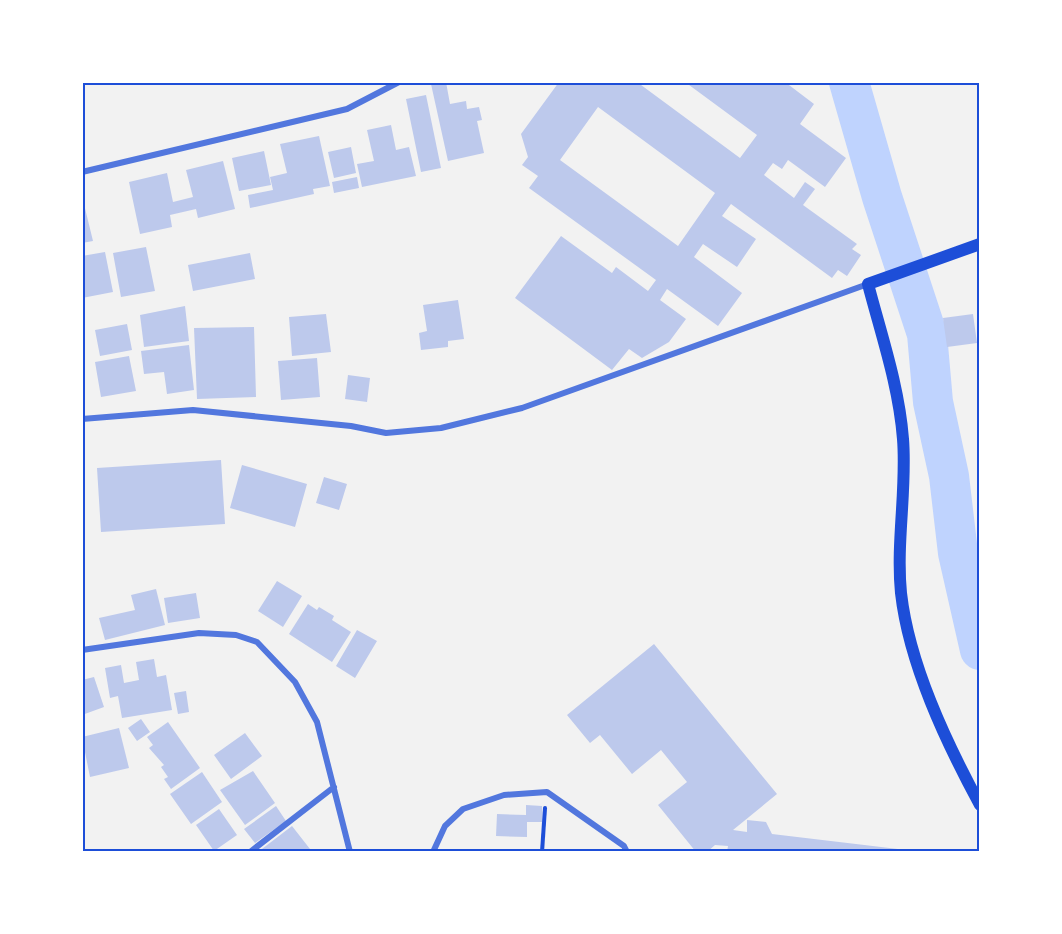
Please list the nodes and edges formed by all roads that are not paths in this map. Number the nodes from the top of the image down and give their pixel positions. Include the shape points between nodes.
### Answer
1 (399, 82) edge
2 (82, 172) edge
3 (980, 244) edge
4 (868, 284) junction
5 (82, 420) edge
6 (82, 650) edge
7 (334, 787) junction
8 (980, 805) edge
9 (250, 852) edge
10 (350, 852) edge
11 (433, 852) edge
12 (627, 852) edge

1 - 2 street via 347,109
3 - 4 main road
4 - 5 street via 522,408 441,428 386,434 351,426 193,411
4 - 8 main road via 894,385 903,439 901,591 910,640 930,698
6 - 7 street via 200,633 236,635 257,642 295,682 311,712
7 - 9 street
7 - 10 street
11 - 12 street via 445,826 463,809 504,795 547,792

